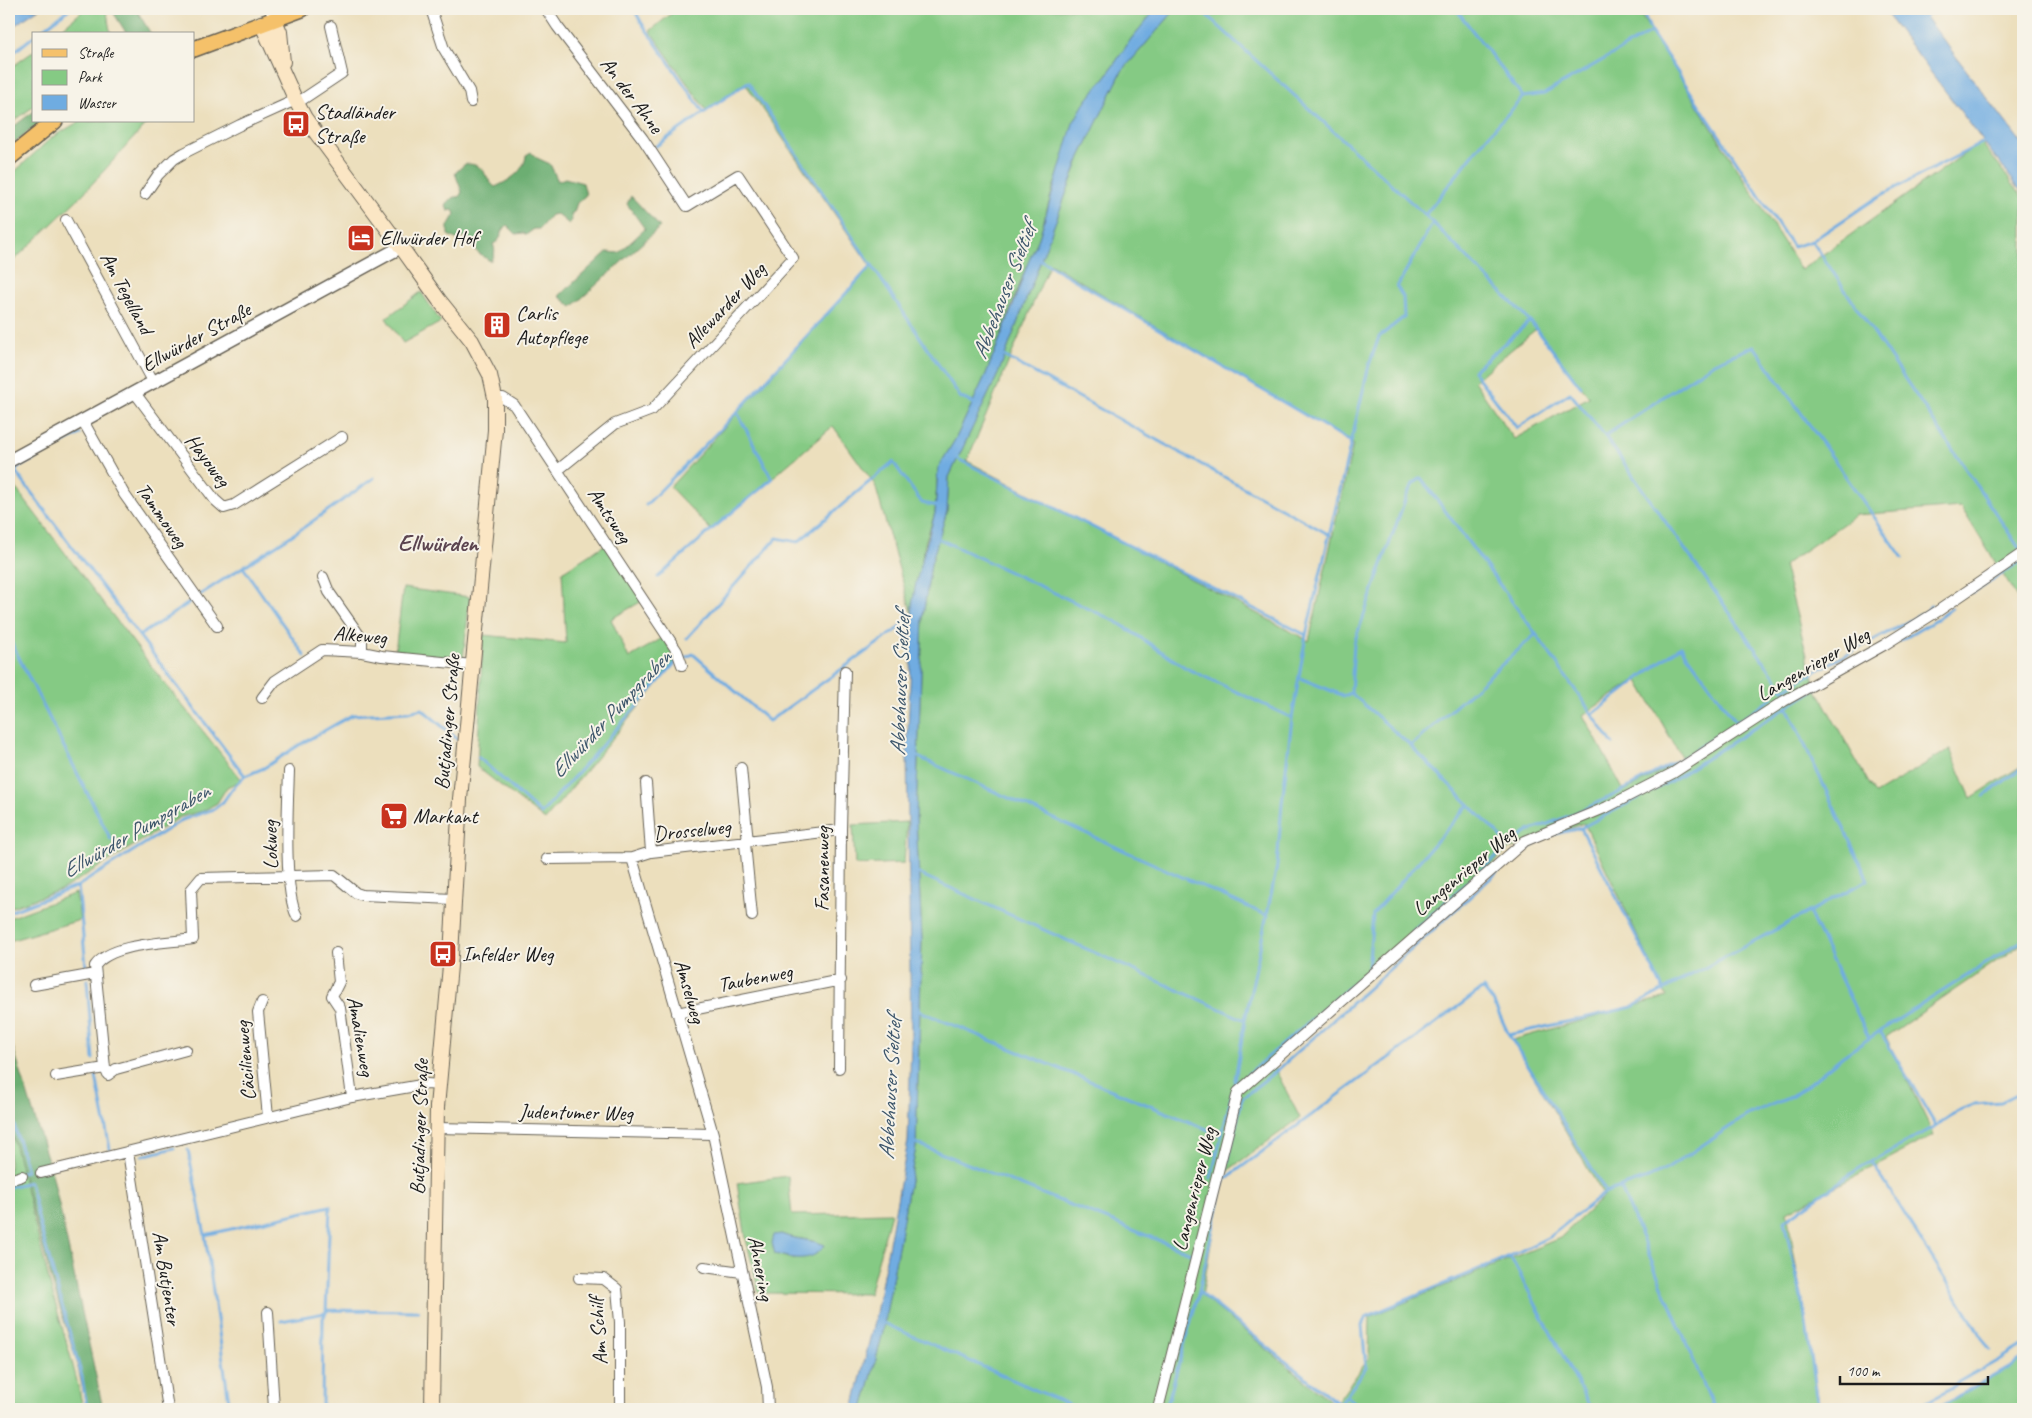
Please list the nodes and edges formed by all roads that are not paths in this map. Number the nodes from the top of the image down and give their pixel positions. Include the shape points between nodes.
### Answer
1 (302, 9) edge
2 (431, 9) edge
3 (546, 9) edge
4 (269, 17) edge
5 (331, 26) dead end
6 (195, 49) edge
7 (296, 102) junction
8 (471, 102) dead end
9 (54, 122) edge
10 (9, 158) edge
11 (145, 194) dead end
12 (687, 206) joint
13 (66, 220) dead end
14 (401, 246) junction
15 (154, 383) junction
16 (135, 393) junction
17 (495, 398) junction
18 (83, 421) junction
19 (342, 437) dead end
20 (10, 459) edge
21 (558, 470) junction
22 (2023, 553) edge
23 (322, 577) dead end
24 (217, 626) dead end
25 (362, 652) junction
26 (472, 665) junction
27 (682, 665) dead end
28 (845, 671) dead end
29 (262, 698) dead end
30 (741, 768) dead end
31 (290, 771) dead end
32 (646, 783) dead end
33 (841, 830) junction
34 (747, 842) junction
35 (651, 852) junction
36 (632, 858) junction
37 (547, 859) dead end
38 (290, 876) junction
39 (453, 900) junction
40 (297, 916) dead end
41 (752, 916) dead end
42 (336, 953) dead end
43 (95, 974) junction
44 (841, 980) junction
45 (34, 985) dead end
46 (262, 1002) dead end
47 (677, 1013) junction
48 (186, 1050) dead end
49 (839, 1068) dead end
50 (106, 1072) junction
51 (56, 1076) dead end
52 (439, 1085) junction
53 (352, 1097) junction
54 (268, 1117) junction
55 (437, 1128) junction
56 (713, 1134) junction
57 (128, 1152) junction
58 (41, 1172) dead end
59 (22, 1176) dead end
60 (9, 1180) edge
61 (704, 1267) dead end
62 (742, 1272) junction
63 (580, 1278) dead end
64 (268, 1312) dead end
65 (168, 1409) edge
66 (274, 1409) edge
67 (432, 1409) edge
68 (620, 1409) edge
69 (768, 1409) edge
70 (1158, 1409) edge

1 - 4 main road
2 - 8 street via 444,49 469,91
3 - 12 street, An der Ahne via 645,142
4 - 6 main road
4 - 7 main road via 280,32 284,71
5 - 7 street via 342,73
7 - 11 street via 184,153 162,171
7 - 14 main road via 326,148
9 - 10 main road
12 - 21 street, Allewarder Weg via 738,175 793,258 652,410 615,424
13 - 15 street, Am Tegelland
14 - 15 street, Ellwürder Straße
14 - 17 main road, Butjadinger Straße via 472,341 490,375
15 - 16 street, Ellwürder Straße
16 - 18 street, Ellwürder Straße
16 - 19 street, Hayoweg via 214,500 224,508
17 - 21 street, Amtsweg via 504,398 514,405
17 - 26 main road, Butjadinger Straße via 495,430
18 - 20 street, Ellwürder Straße
18 - 24 street, Tammoweg via 124,494
21 - 27 street, Amtsweg via 677,651
22 - 70 street, Langenrieper Weg via 1942,609 1784,701 1673,773 1607,807 1525,841 1238,1092
23 - 25 street via 362,639
25 - 26 street, Alkeweg
25 - 29 street, Alkeweg via 322,650 275,681
26 - 39 main road, Butjadinger Straße
28 - 33 street, Fasanenweg
30 - 34 street
31 - 38 street, Lokweg via 287,821
32 - 35 street
33 - 34 street, Drosselweg
33 - 44 street, Fasanenweg
34 - 35 street, Drosselweg
34 - 41 street
35 - 36 street, Drosselweg
36 - 37 street, Drosselweg
36 - 47 street, Amselweg
38 - 39 street via 334,875 362,896
38 - 40 street, Lokweg via 293,910
38 - 43 street via 201,878 190,890 193,939 125,948 99,960 94,966
39 - 52 main road, Butjadinger Straße
42 - 53 street, Amalienweg via 339,982 332,996 340,1008
43 - 45 street
43 - 50 street
44 - 47 street, Taubenweg
44 - 49 street, Fasanenweg
46 - 54 street, Cäcilienweg via 258,1012
47 - 56 street, Amselweg
48 - 50 street
50 - 51 street
52 - 53 street via 427,1084
52 - 55 main road, Butjadinger Straße
53 - 54 street
54 - 57 street
55 - 56 street, Judentumer Weg
55 - 67 main road, Butjadinger Straße
56 - 62 street, Ahnering
57 - 58 street
57 - 65 street, Am Butjenter
59 - 60 street
61 - 62 street
62 - 69 street, Ahnering via 767,1387
63 - 68 street, Am Schilf via 604,1279 617,1289
64 - 66 street

